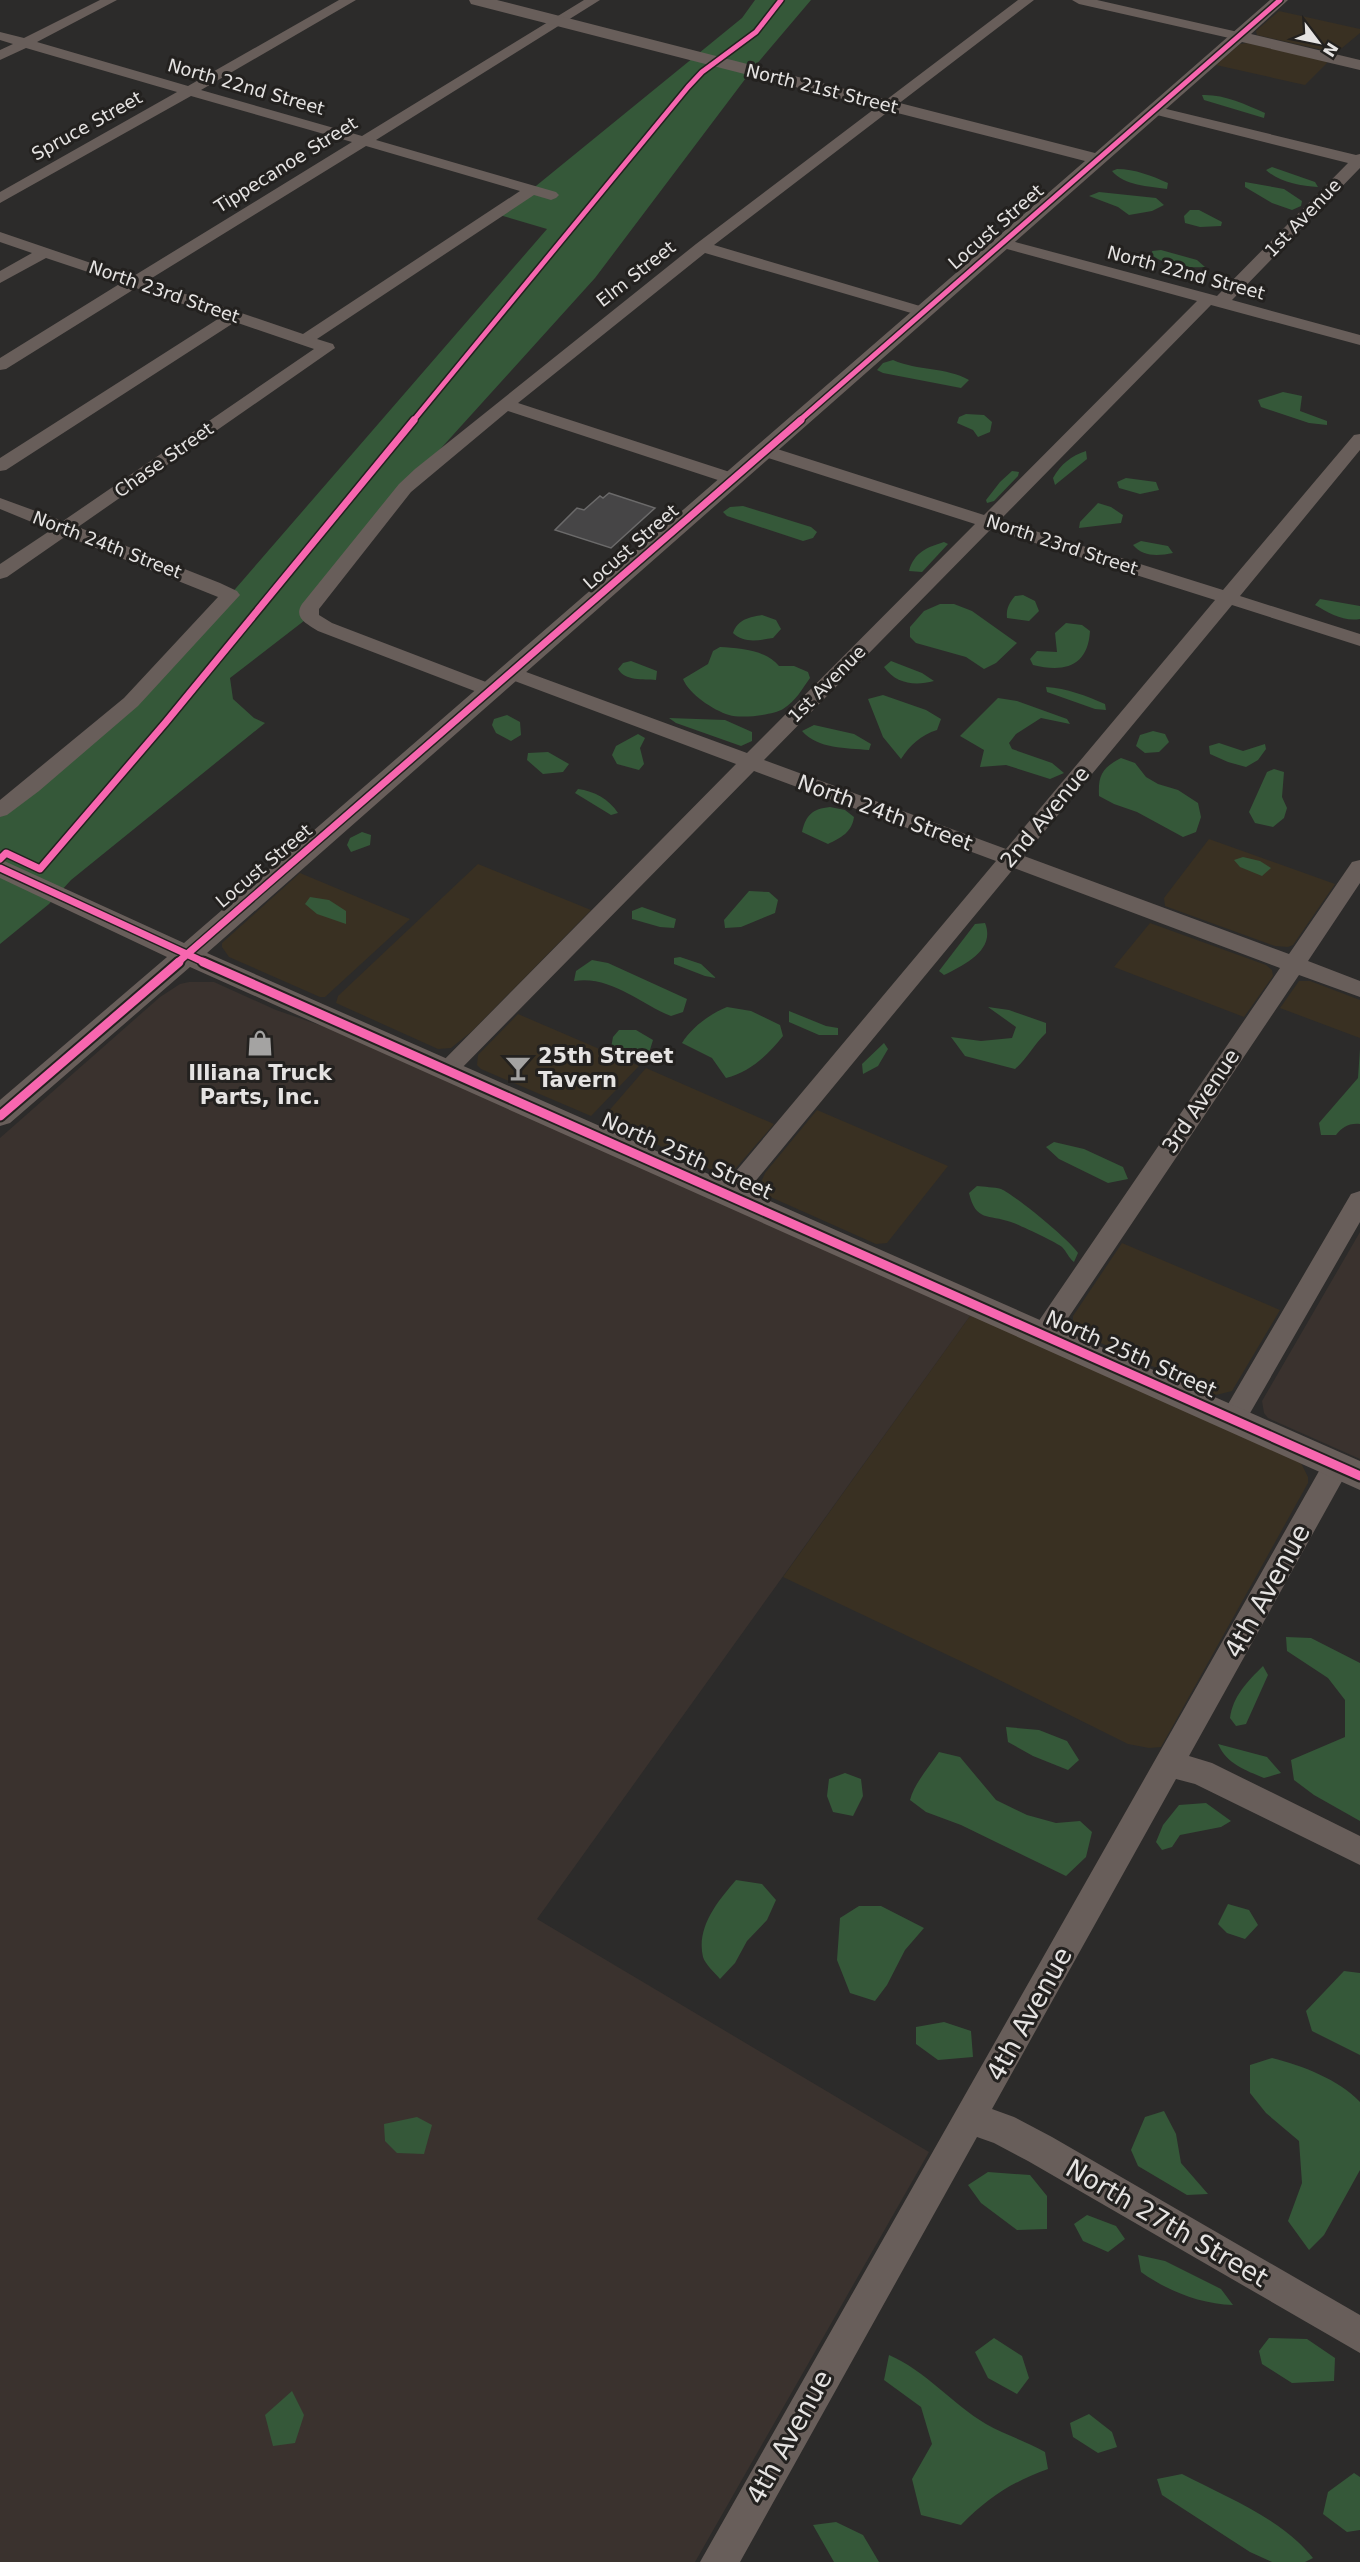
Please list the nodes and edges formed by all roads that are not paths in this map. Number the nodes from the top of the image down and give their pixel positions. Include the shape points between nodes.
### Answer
1 (110, 0) edge
2 (349, 0) edge
3 (477, 0) edge
4 (593, 0) edge
5 (1027, 0) edge
6 (1079, 0) edge
7 (1280, 0) edge
8 (559, 21) junction
9 (0, 36) edge
10 (1238, 36) junction
11 (26, 43) junction
12 (0, 56) edge
13 (1360, 64) edge
14 (189, 91) junction
15 (886, 105) junction
16 (1154, 110) junction
17 (364, 141) junction
18 (1098, 159) junction
19 (1359, 160) edge
20 (531, 190) junction
21 (551, 195) dead end
22 (0, 198) edge
23 (0, 237) edge
24 (1002, 243) junction
25 (702, 247) junction
26 (45, 252) junction
27 (0, 278) edge
28 (135, 281) junction
29 (1214, 301) junction
30 (924, 312) junction
31 (234, 316) junction
32 (305, 340) junction
33 (1360, 340) edge
34 (327, 348) joint
35 (0, 365) edge
36 (506, 405) junction
37 (1360, 439) edge
38 (765, 451) junction
39 (0, 466) edge
40 (733, 479) junction
41 (0, 503) edge
42 (988, 521) junction
43 (65, 528) junction
44 (0, 573) edge
45 (1228, 598) junction
46 (1360, 640) edge
47 (511, 674) junction
48 (492, 691) junction
49 (750, 762) junction
50 (0, 810) edge
51 (1010, 859) junction
52 (1360, 867) edge
53 (0, 868) edge
54 (185, 954) junction
55 (1294, 965) junction
56 (1360, 989) edge
57 (447, 1069) junction
58 (0, 1116) edge
59 (730, 1195) junction
60 (1360, 1200) edge
61 (1043, 1335) junction
62 (1233, 1419) junction
63 (1349, 1471) edge
64 (1169, 1764) junction
65 (1360, 1851) edge
66 (970, 2118) junction
67 (1360, 2335) edge
68 (724, 2560) edge

1 - 11 street
2 - 14 street, Spruce Street
3 - 8 street, North 21st Street
4 - 8 street, Tippecanoe Street
5 - 15 street, Elm Street
6 - 10 street
7 - 10 street, Locust Street
8 - 15 street, North 21st Street
8 - 17 street, Tippecanoe Street
9 - 11 street, North 22nd Street
10 - 13 street
10 - 16 street, Locust Street
11 - 12 street
11 - 14 street, North 22nd Street
14 - 17 street, North 22nd Street
14 - 22 street, Spruce Street
15 - 18 street, North 21st Street
15 - 25 street, Elm Street
16 - 18 street, Locust Street
16 - 19 street
17 - 20 street, North 22nd Street
17 - 28 street, Tippecanoe Street
18 - 24 street, Locust Street
19 - 29 street, 1st Avenue
20 - 21 street, North 22nd Street
20 - 32 street
23 - 26 street, North 23rd Street
24 - 29 street, North 22nd Street
24 - 30 street, Locust Street
25 - 30 street
25 - 36 street, Elm Street
26 - 27 street
26 - 28 street, North 23rd Street
28 - 31 street, North 23rd Street
28 - 35 street, Tippecanoe Street
29 - 33 street, North 22nd Street
29 - 42 street, 1st Avenue
30 - 38 street, Locust Street
31 - 32 street, North 23rd Street
31 - 39 street
32 - 34 street, North 23rd Street
34 - 43 street, Chase Street
36 - 40 street
36 - 48 street, Elm Street via 405,488 309,608 309,617 337,632
37 - 45 street, 2nd Avenue
38 - 40 street, Locust Street
38 - 42 street, North 23rd Street
40 - 47 street, Locust Street
41 - 43 street, North 24th Street
42 - 45 street, North 23rd Street
42 - 49 street, 1st Avenue
43 - 44 street, Chase Street
43 - 50 street, North 24th Street via 230,595 131,702
45 - 46 street, North 23rd Street
45 - 51 street, 2nd Avenue
47 - 48 street, Locust Street
47 - 49 street, North 24th Street
48 - 54 street, Locust Street
49 - 51 street, North 24th Street
49 - 57 street, 1st Avenue
51 - 55 street, North 24th Street
51 - 59 street, 2nd Avenue
52 - 55 street, 3rd Avenue
53 - 54 street, North 25th Street
54 - 57 street, North 25th Street
54 - 58 street, Locust Street
55 - 56 street, North 24th Street
55 - 61 street, 3rd Avenue
57 - 59 street, North 25th Street
59 - 61 street, North 25th Street
60 - 62 street
61 - 62 street, North 25th Street
62 - 63 street, North 25th Street
63 - 64 street, 4th Avenue
64 - 65 street via 1201,1772
64 - 66 street, 4th Avenue
66 - 67 street, North 27th Street via 1002,2129 1040,2150
66 - 68 street, 4th Avenue

